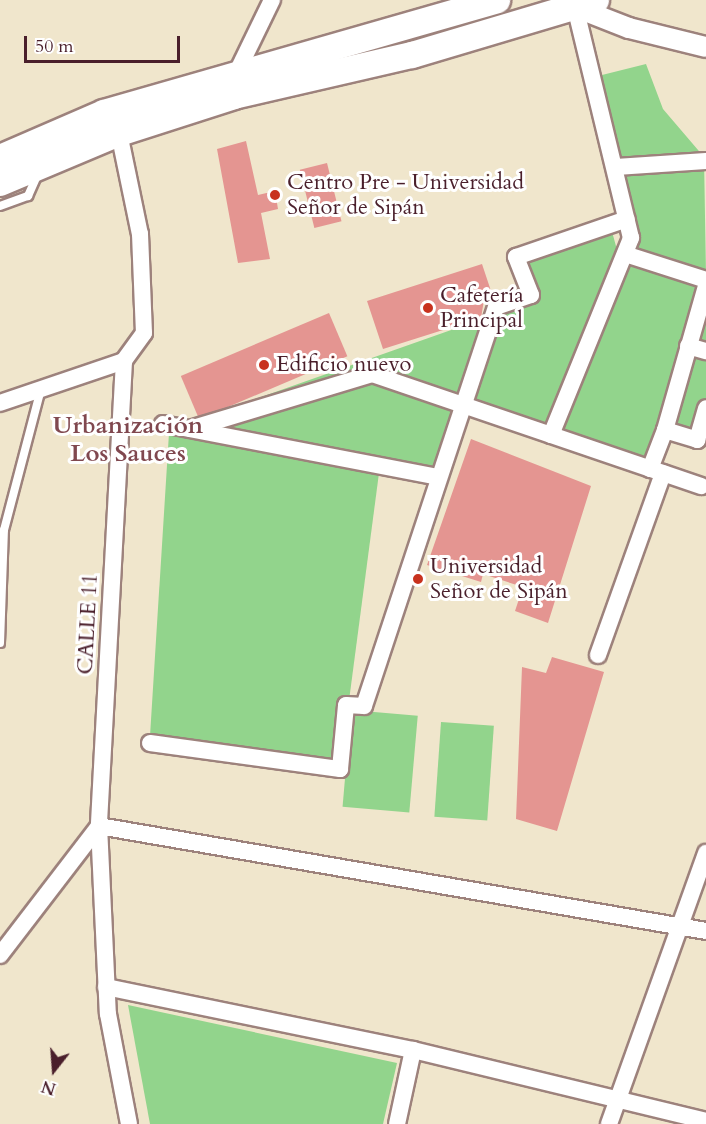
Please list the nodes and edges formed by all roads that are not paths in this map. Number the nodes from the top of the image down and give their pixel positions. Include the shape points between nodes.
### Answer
1 (272, 0) edge
2 (497, 0) edge
3 (585, 3) edge
4 (706, 47) edge
5 (237, 72) junction
6 (119, 133) junction
7 (0, 158) edge
8 (706, 161) edge
9 (43, 165) junction
10 (616, 167) junction
11 (0, 183) edge
12 (0, 207) edge
13 (627, 219) junction
14 (625, 254) junction
15 (706, 280) edge
16 (706, 286) edge
17 (688, 346) junction
18 (706, 351) edge
19 (124, 361) junction
20 (42, 389) junction
21 (0, 403) edge
22 (461, 404) junction
23 (706, 408) edge
24 (163, 424) dead end
25 (190, 429) junction
26 (665, 430) junction
27 (551, 435) junction
28 (656, 471) junction
29 (437, 477) junction
30 (701, 486) dead end
31 (2, 530) edge
32 (0, 643) edge
33 (598, 656) dead end
34 (150, 743) dead end
35 (99, 826) junction
36 (706, 853) edge
37 (684, 927) junction
38 (706, 931) edge
39 (0, 955) edge
40 (106, 987) junction
41 (413, 1050) junction
42 (618, 1100) junction
43 (706, 1121) edge
44 (129, 1124) edge
45 (397, 1124) edge
46 (609, 1124) edge

1 - 5 street
2 - 5 main road
3 - 4 street via 629,28
3 - 6 main road via 412,55 234,96
3 - 10 street
5 - 7 main road via 104,113
6 - 9 main road
6 - 19 street via 140,234 144,333
8 - 10 street
9 - 11 main road
9 - 12 lane via 28,196
10 - 13 street
13 - 14 street via 631,238
13 - 22 street via 516,257 531,295 496,307
14 - 15 street
14 - 27 street
16 - 17 street
17 - 18 street
17 - 26 street
19 - 20 street
19 - 35 street, CALLE 11
20 - 21 street
20 - 31 lane
22 - 25 street via 372,374
22 - 27 street
22 - 29 street
23 - 26 street via 697,440
24 - 25 street
25 - 29 street
26 - 28 street
27 - 28 street
28 - 30 street
28 - 33 street
29 - 34 street via 364,706 346,705 340,769
31 - 32 lane
35 - 37 street
35 - 39 street
35 - 40 street, CALLE 11
36 - 37 street
37 - 38 street
37 - 42 street
40 - 41 street
40 - 44 street, CALLE 11
41 - 42 street
41 - 45 street
42 - 43 street
42 - 46 street

